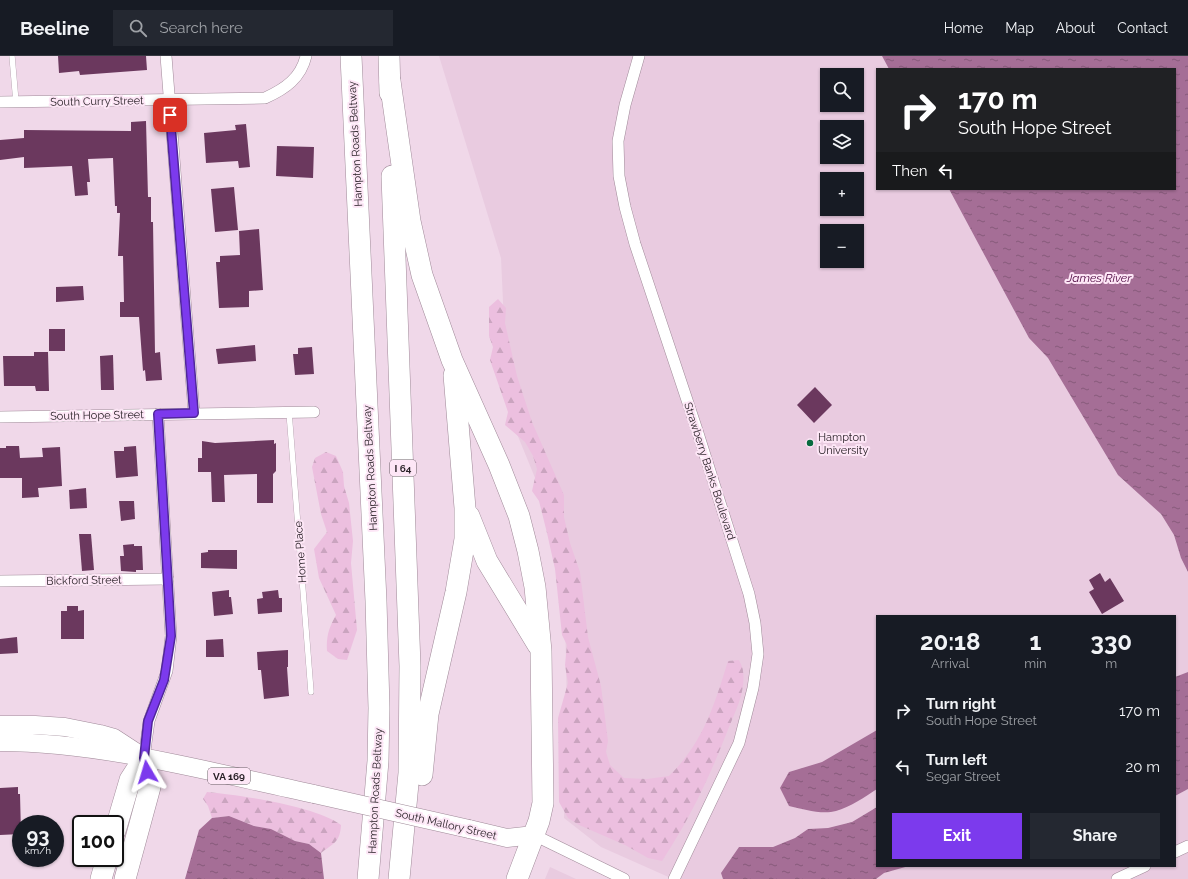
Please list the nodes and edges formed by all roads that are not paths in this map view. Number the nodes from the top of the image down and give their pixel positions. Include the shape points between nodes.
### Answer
1 (12, 56) edge
2 (166, 56) edge
3 (306, 56) edge
4 (351, 56) edge
5 (389, 56) edge
6 (639, 56) edge
7 (390, 81) junction
8 (169, 99) junction
9 (0, 102) edge
10 (16, 102) junction
11 (452, 360) junction
12 (289, 412) junction
13 (314, 412) dead end
14 (194, 413) junction
15 (158, 414) junction
16 (0, 417) edge
17 (466, 508) junction
18 (168, 579) junction
19 (0, 581) edge
20 (377, 630) junction
21 (541, 651) junction
22 (311, 692) dead end
23 (0, 725) edge
24 (0, 742) edge
25 (144, 758) junction
26 (120, 815) edge
27 (534, 835) junction
28 (1188, 846) edge
29 (1176, 852) edge
30 (104, 867) edge
31 (1143, 867) edge
32 (101, 879) edge
33 (125, 879) edge
34 (356, 879) edge
35 (368, 879) edge
36 (399, 879) edge
37 (411, 879) edge
38 (518, 879) edge
39 (624, 879) edge
40 (674, 879) edge
41 (1116, 879) edge

1 - 10 lane
2 - 8 street
3 - 8 street, South Curry Street via 299,75 282,90 265,98
4 - 20 highway, Hampton Roads Beltway
5 - 7 highway, I 64
6 - 40 street, Strawberry Banks Boulevard via 625,104 618,141 619,176 625,207 749,594 758,654 753,688 739,742
7 - 11 highway via 417,255
7 - 36 highway, I 64 via 410,666 409,773
8 - 10 street, South Curry Street
8 - 14 street
9 - 10 street, South Curry Street
11 - 17 highway
11 - 21 highway via 481,420 519,516 535,586
12 - 13 street, South Hope Street
12 - 14 street, South Hope Street
12 - 22 lane, Home Place
14 - 15 street, South Hope Street
15 - 16 street, South Hope Street
15 - 18 street
17 - 21 highway via 487,560
17 - 37 highway via 463,562 428,714
18 - 19 street, Bickford Street
18 - 25 street via 172,627 170,653 164,680 148,721
20 - 34 highway via 367,701 362,828
20 - 35 highway, Hampton Roads Beltway via 378,761
21 - 27 highway via 543,803
23 - 25 main road, South Mallory Street / VA 169 via 65,727 100,734 114,738
24 - 25 main road, South Mallory Street / VA 169 via 40,743
25 - 26 highway via 130,780
25 - 27 main road, South Mallory Street / VA 169, bridge via 507,838
25 - 33 highway via 150,787
27 - 38 highway
27 - 39 street
28 - 29 street
30 - 32 highway
31 - 41 street

